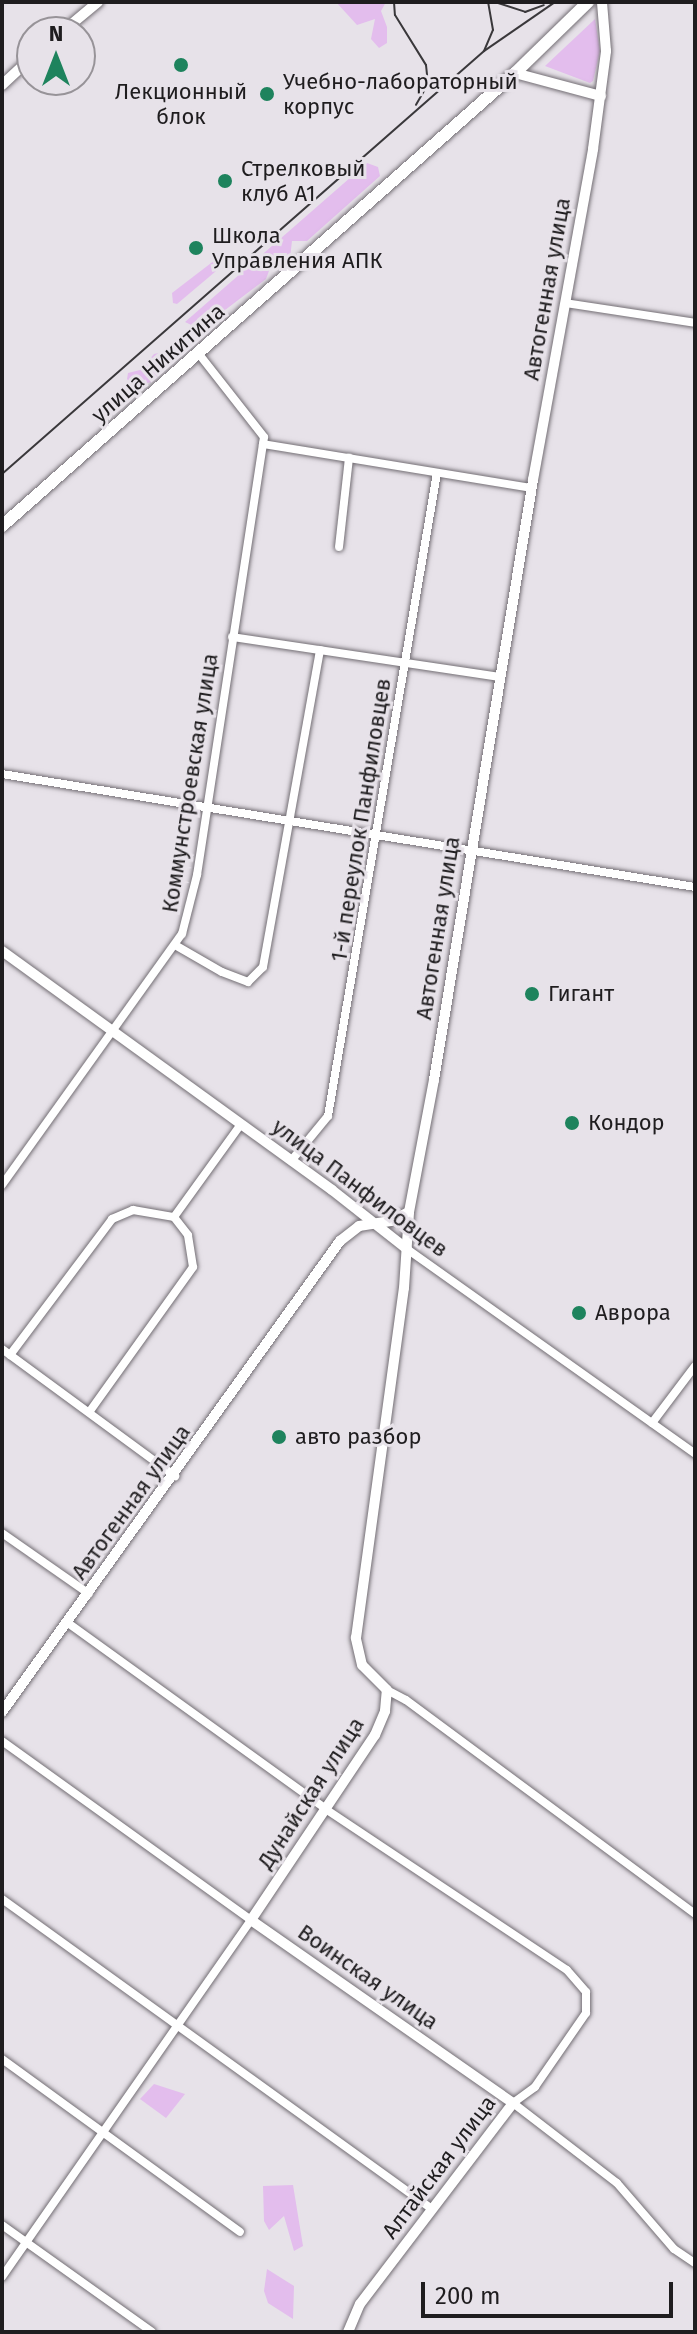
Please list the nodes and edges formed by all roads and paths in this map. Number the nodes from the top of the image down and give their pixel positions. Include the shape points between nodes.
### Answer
1 (98, 2) edge
2 (588, 2) edge
3 (602, 2) edge
4 (81, 16) edge
5 (515, 73) junction
6 (601, 96) junction
7 (565, 303) junction
8 (695, 323) edge
9 (199, 354) junction
10 (263, 444) junction
11 (349, 458) junction
12 (437, 473) junction
13 (531, 488) junction
14 (2, 526) edge
15 (339, 547) dead end
16 (232, 637) junction
17 (320, 650) junction
18 (405, 663) junction
19 (501, 677) junction
20 (2, 774) edge
21 (205, 809) junction
22 (291, 822) junction
23 (378, 835) junction
24 (470, 851) junction
25 (695, 887) edge
26 (175, 945) junction
27 (2, 951) edge
28 (111, 1029) junction
29 (241, 1124) junction
30 (291, 1161) junction
31 (2, 1185) edge
32 (409, 1212) junction
33 (174, 1217) junction
34 (372, 1224) junction
35 (407, 1249) junction
36 (6, 1352) edge
37 (695, 1366) edge
38 (90, 1411) junction
39 (652, 1423) junction
40 (695, 1454) edge
41 (175, 1476) junction
42 (2, 1533) edge
43 (89, 1594) junction
44 (68, 1623) junction
45 (387, 1690) junction
46 (2, 1712) edge
47 (2, 1741) edge
48 (327, 1810) junction
49 (2, 1899) edge
50 (695, 1914) edge
51 (251, 1920) junction
52 (179, 2027) junction
53 (2, 2059) edge
54 (513, 2103) junction
55 (103, 2133) junction
56 (432, 2209) junction
57 (2, 2225) edge
58 (240, 2232) dead end
59 (26, 2243) junction
60 (695, 2263) edge
61 (2, 2277) edge
62 (152, 2332) edge
63 (348, 2332) edge

1 - 4 street
2 - 5 main road, улица Никитина
3 - 6 street, Автогенная улица via 606,51
5 - 6 street
5 - 9 main road, улица Никитина
6 - 7 street, Автогенная улица
7 - 8 street
7 - 13 street, Автогенная улица
9 - 10 street via 264,437
9 - 14 main road, улица Никитина
10 - 11 street
10 - 16 street, Коммунстроевская улица
11 - 12 street
11 - 15 street
12 - 13 street
12 - 18 street, 1-й переулок Панфиловцев
13 - 19 street, Автогенная улица
16 - 17 street
16 - 21 street, Коммунстроевская улица
17 - 18 street
17 - 22 street
18 - 19 street
18 - 23 street, 1-й переулок Панфиловцев
19 - 24 street, Автогенная улица
20 - 21 street
21 - 22 street
21 - 26 street, Коммунстроевская улица via 197,875
22 - 23 street
22 - 26 street via 258,975 248,982
23 - 24 street
23 - 30 street, 1-й переулок Панфиловцев via 328,1116
24 - 25 street
24 - 32 street, Автогенная улица
26 - 28 street, Коммунстроевская улица
27 - 28 street, улица Панфиловцев
28 - 29 street, улица Панфиловцев
28 - 31 street, Коммунстроевская улица
29 - 30 street, улица Панфиловцев
29 - 33 street
30 - 34 street, улица Панфиловцев
32 - 34 street, Автогенная улица
32 - 35 street
33 - 36 street via 133,1210 112,1219
33 - 38 street via 188,1235 193,1267
34 - 35 street, улица Панфиловцев
34 - 41 street, Автогенная улица via 359,1226 340,1241
35 - 39 street, улица Панфиловцев
35 - 45 street via 356,1638 362,1665
36 - 38 street
37 - 39 street
38 - 41 street
39 - 40 street, улица Панфиловцев
41 - 43 street, Автогенная улица
42 - 43 street
43 - 44 street, Автогенная улица
44 - 46 street, Автогенная улица
44 - 48 street
45 - 48 street, Дунайская улица via 375,1735
45 - 50 street
47 - 51 street, Воинская улица
48 - 51 street, Дунайская улица
48 - 54 street, Алтайская улица via 567,1970 586,1992 586,2013 535,2087
49 - 52 street
51 - 52 street, Дунайская улица
51 - 54 street, Воинская улица
52 - 55 street, Дунайская улица
52 - 56 street
53 - 55 street
54 - 56 street, Алтайская улица
54 - 60 street, Воинская улица via 617,2183 674,2249
55 - 58 street
55 - 59 street, Дунайская улица
56 - 63 street, Алтайская улица via 360,2304
57 - 59 street
59 - 61 street, Дунайская улица
59 - 62 street

